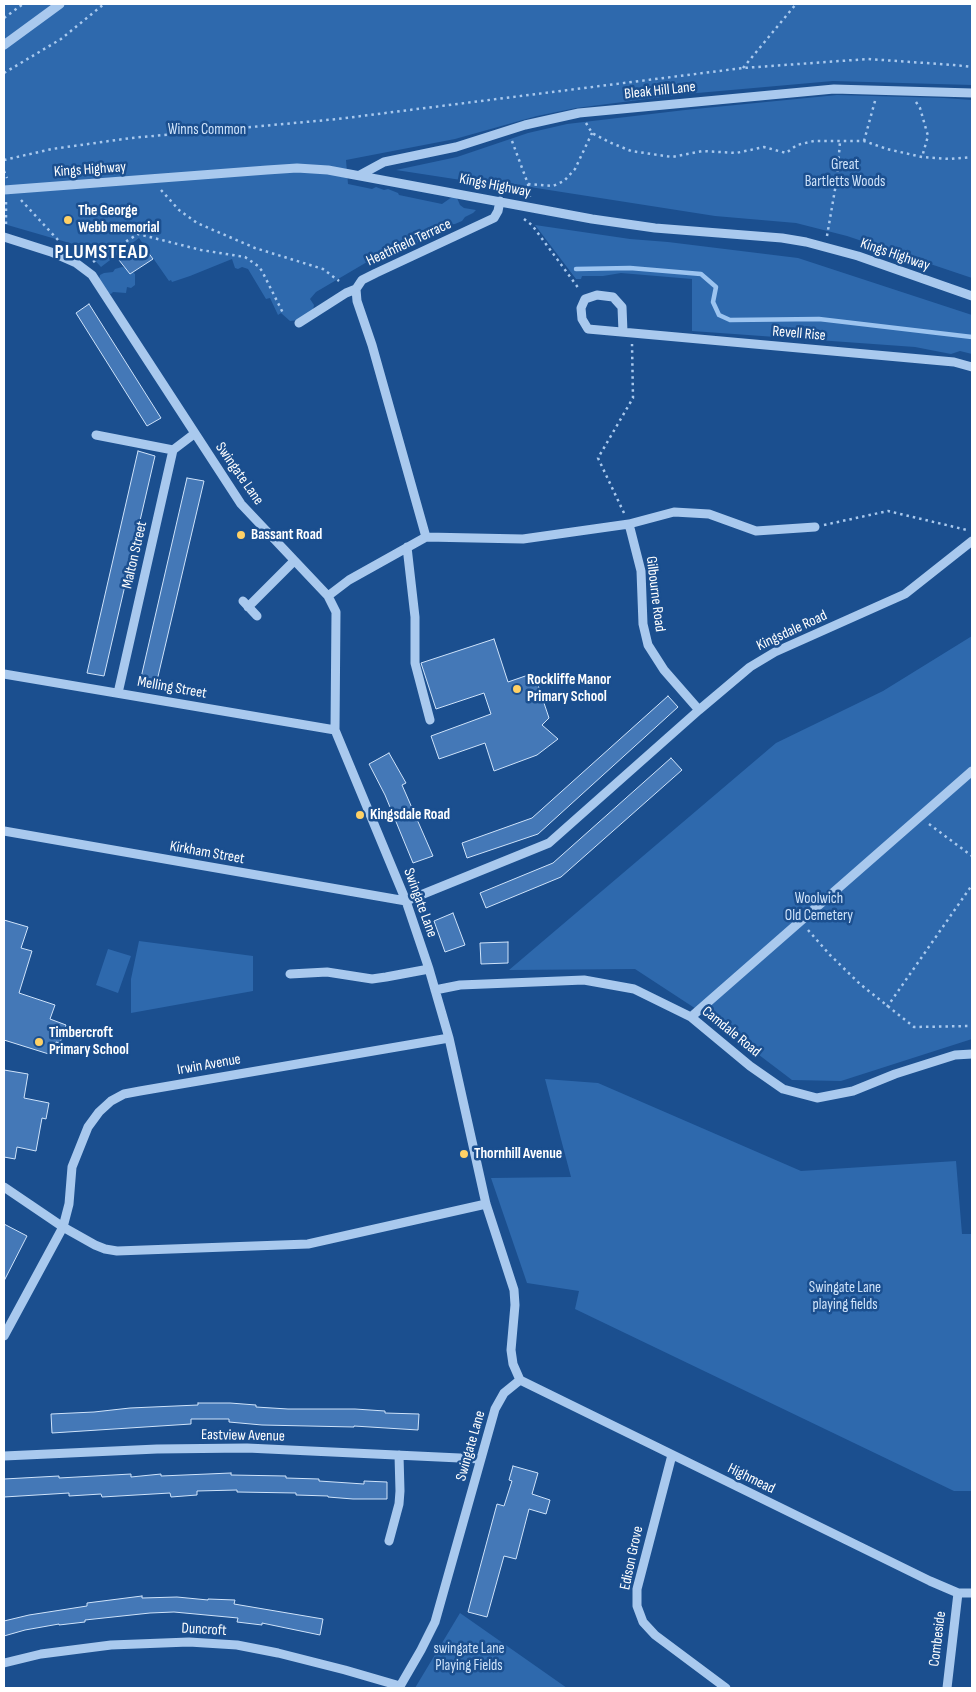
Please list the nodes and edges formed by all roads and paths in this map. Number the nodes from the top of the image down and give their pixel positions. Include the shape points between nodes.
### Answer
1 (23, 4) edge
2 (60, 4) edge
3 (104, 4) edge
4 (796, 4) edge
5 (4, 18) edge
6 (4, 45) edge
7 (972, 67) edge
8 (744, 68) junction
9 (4, 73) edge
10 (877, 90) junction
11 (909, 90) junction
12 (972, 93) edge
13 (579, 113) junction
14 (508, 130) junction
15 (592, 132) junction
16 (864, 141) junction
17 (840, 142) junction
18 (922, 157) junction
19 (972, 157) edge
20 (4, 160) edge
21 (4, 171) edge
22 (360, 175) junction
23 (7, 178) dead end
24 (528, 184) junction
25 (4, 190) edge
26 (161, 190) dead end
27 (21, 200) dead end
28 (500, 201) junction
29 (6, 202) dead end
30 (531, 207) junction
31 (524, 219) dead end
32 (6, 227) dead end
33 (4, 237) edge
34 (58, 240) dead end
35 (824, 246) junction
36 (93, 262) dead end
37 (339, 281) dead end
38 (356, 289) junction
39 (972, 296) edge
40 (585, 299) junction
41 (284, 315) dead end
42 (299, 323) dead end
43 (628, 332) junction
44 (972, 367) edge
45 (194, 434) junction
46 (96, 435) dead end
47 (173, 450) junction
48 (629, 524) junction
49 (815, 527) joint
50 (972, 532) edge
51 (426, 537) junction
52 (972, 541) edge
53 (407, 547) junction
54 (294, 561) junction
55 (328, 596) junction
56 (257, 616) dead end
57 (4, 674) edge
58 (118, 693) junction
59 (699, 710) junction
60 (430, 720) dead end
61 (335, 730) junction
62 (972, 771) edge
63 (920, 817) junction
64 (4, 831) edge
65 (972, 856) edge
66 (972, 885) edge
67 (406, 901) junction
68 (800, 921) junction
69 (428, 968) junction
70 (290, 974) dead end
71 (435, 990) junction
72 (887, 1007) junction
73 (691, 1017) junction
74 (972, 1026) edge
75 (449, 1038) junction
76 (972, 1054) edge
77 (5, 1189) edge
78 (486, 1204) junction
79 (63, 1227) junction
80 (4, 1336) edge
81 (520, 1380) junction
82 (672, 1455) junction
83 (4, 1456) edge
84 (398, 1456) junction
85 (481, 1459) junction
86 (389, 1541) dead end
87 (958, 1593) junction
88 (972, 1593) edge
89 (4, 1663) edge
90 (399, 1687) edge
91 (726, 1688) edge
92 (946, 1688) edge

1 - 5 path
2 - 6 street
3 - 9 path via 61,39
4 - 8 path
7 - 8 path via 868,59
8 - 20 path via 338,119 132,138 52,149
10 - 11 street, Bleak Hill Lane
10 - 13 street, Bleak Hill Lane via 834,89
10 - 16 path
11 - 12 street, Bleak Hill Lane
11 - 18 path via 920,108 928,136
13 - 14 street, Bleak Hill Lane
13 - 15 path
14 - 22 street, Bleak Hill Lane via 384,162
14 - 24 path
15 - 17 path via 631,151 672,157 703,152 736,153 764,147 786,153 797,145 814,141
15 - 24 path via 575,170 564,181 553,186
16 - 17 path
16 - 18 path
17 - 35 path via 831,218
18 - 19 path
21 - 23 path
22 - 25 street, Kings Highway via 297,168
22 - 28 street, Kings Highway
24 - 30 path
26 - 37 path via 179,210 197,223 255,248 323,269
27 - 34 path
28 - 30 street, Kings Highway
28 - 38 street, Heathfield Terrace via 494,218 362,280
29 - 32 path
30 - 35 street, Kings Highway via 655,228 782,238
31 - 40 path via 532,225
33 - 45 street, Swingate Lane via 51,252 76,263 92,275
35 - 39 street, Kings Highway
36 - 41 path via 138,234 244,257 258,266
38 - 42 street, Heathfield Terrace
38 - 51 street
40 - 43 street via 597,295 613,297 622,307
40 - 43 street, Revell Rise via 582,318 588,329
43 - 44 street, Revell Rise via 954,362
43 - 48 path via 634,398 598,458
45 - 47 street
45 - 54 street, Swingate Lane via 241,504
46 - 47 street
47 - 58 street, Malton Street
48 - 49 street via 674,512 709,514 756,532
48 - 51 street via 523,539
48 - 59 street, Gilbourne Road via 641,572 643,624 648,645 664,670
49 - 50 path via 888,511
51 - 53 street
52 - 59 street, Kingsdale Road via 905,594 774,652 750,667
53 - 55 street via 349,580
53 - 60 street via 415,617 415,663
54 - 55 street, Swingate Lane
54 - 56 street via 246,604
55 - 61 street, Swingate Lane via 336,612
57 - 58 street, Melling Street
58 - 61 street, Melling Street
59 - 67 street, Kingsdale Road via 549,843
61 - 67 street, Swingate Lane
62 - 63 street
63 - 65 path
63 - 68 street
64 - 67 street, Kirkham Street
66 - 72 path
67 - 69 street, Swingate Lane
68 - 72 path via 830,955
68 - 73 street
69 - 70 street via 386,978 327,972
69 - 71 street, Swingate Lane
71 - 73 street, Camdale Road via 460,985 584,980 634,990
71 - 75 street, Swingate Lane
72 - 74 path via 914,1027
73 - 76 street, Camdale Road via 783,1089 817,1098 853,1091 956,1055
75 - 78 street, Swingate Lane
75 - 79 street, Irwin Avenue via 124,1094 99,1112 85,1134 72,1167 69,1204
77 - 79 street
78 - 79 street via 302,1245 118,1251 95,1245
78 - 81 street, Swingate Lane via 514,1290 511,1350
79 - 80 street, Irwin Avenue
81 - 82 street, Highmead
81 - 85 street, Swingate Lane via 504,1394 495,1409
82 - 87 street, Highmead
82 - 91 street, Edison Grove via 637,1589 636,1606 642,1622 655,1635
83 - 84 street, Eastview Avenue via 247,1448
84 - 85 street, Eastview Avenue
84 - 86 street via 399,1504
85 - 90 street, Swingate Lane via 435,1622
87 - 88 street, Highmead
87 - 92 street, Combeside
89 - 90 street, Duncroft via 41,1654 111,1645 188,1642 237,1645 278,1653

